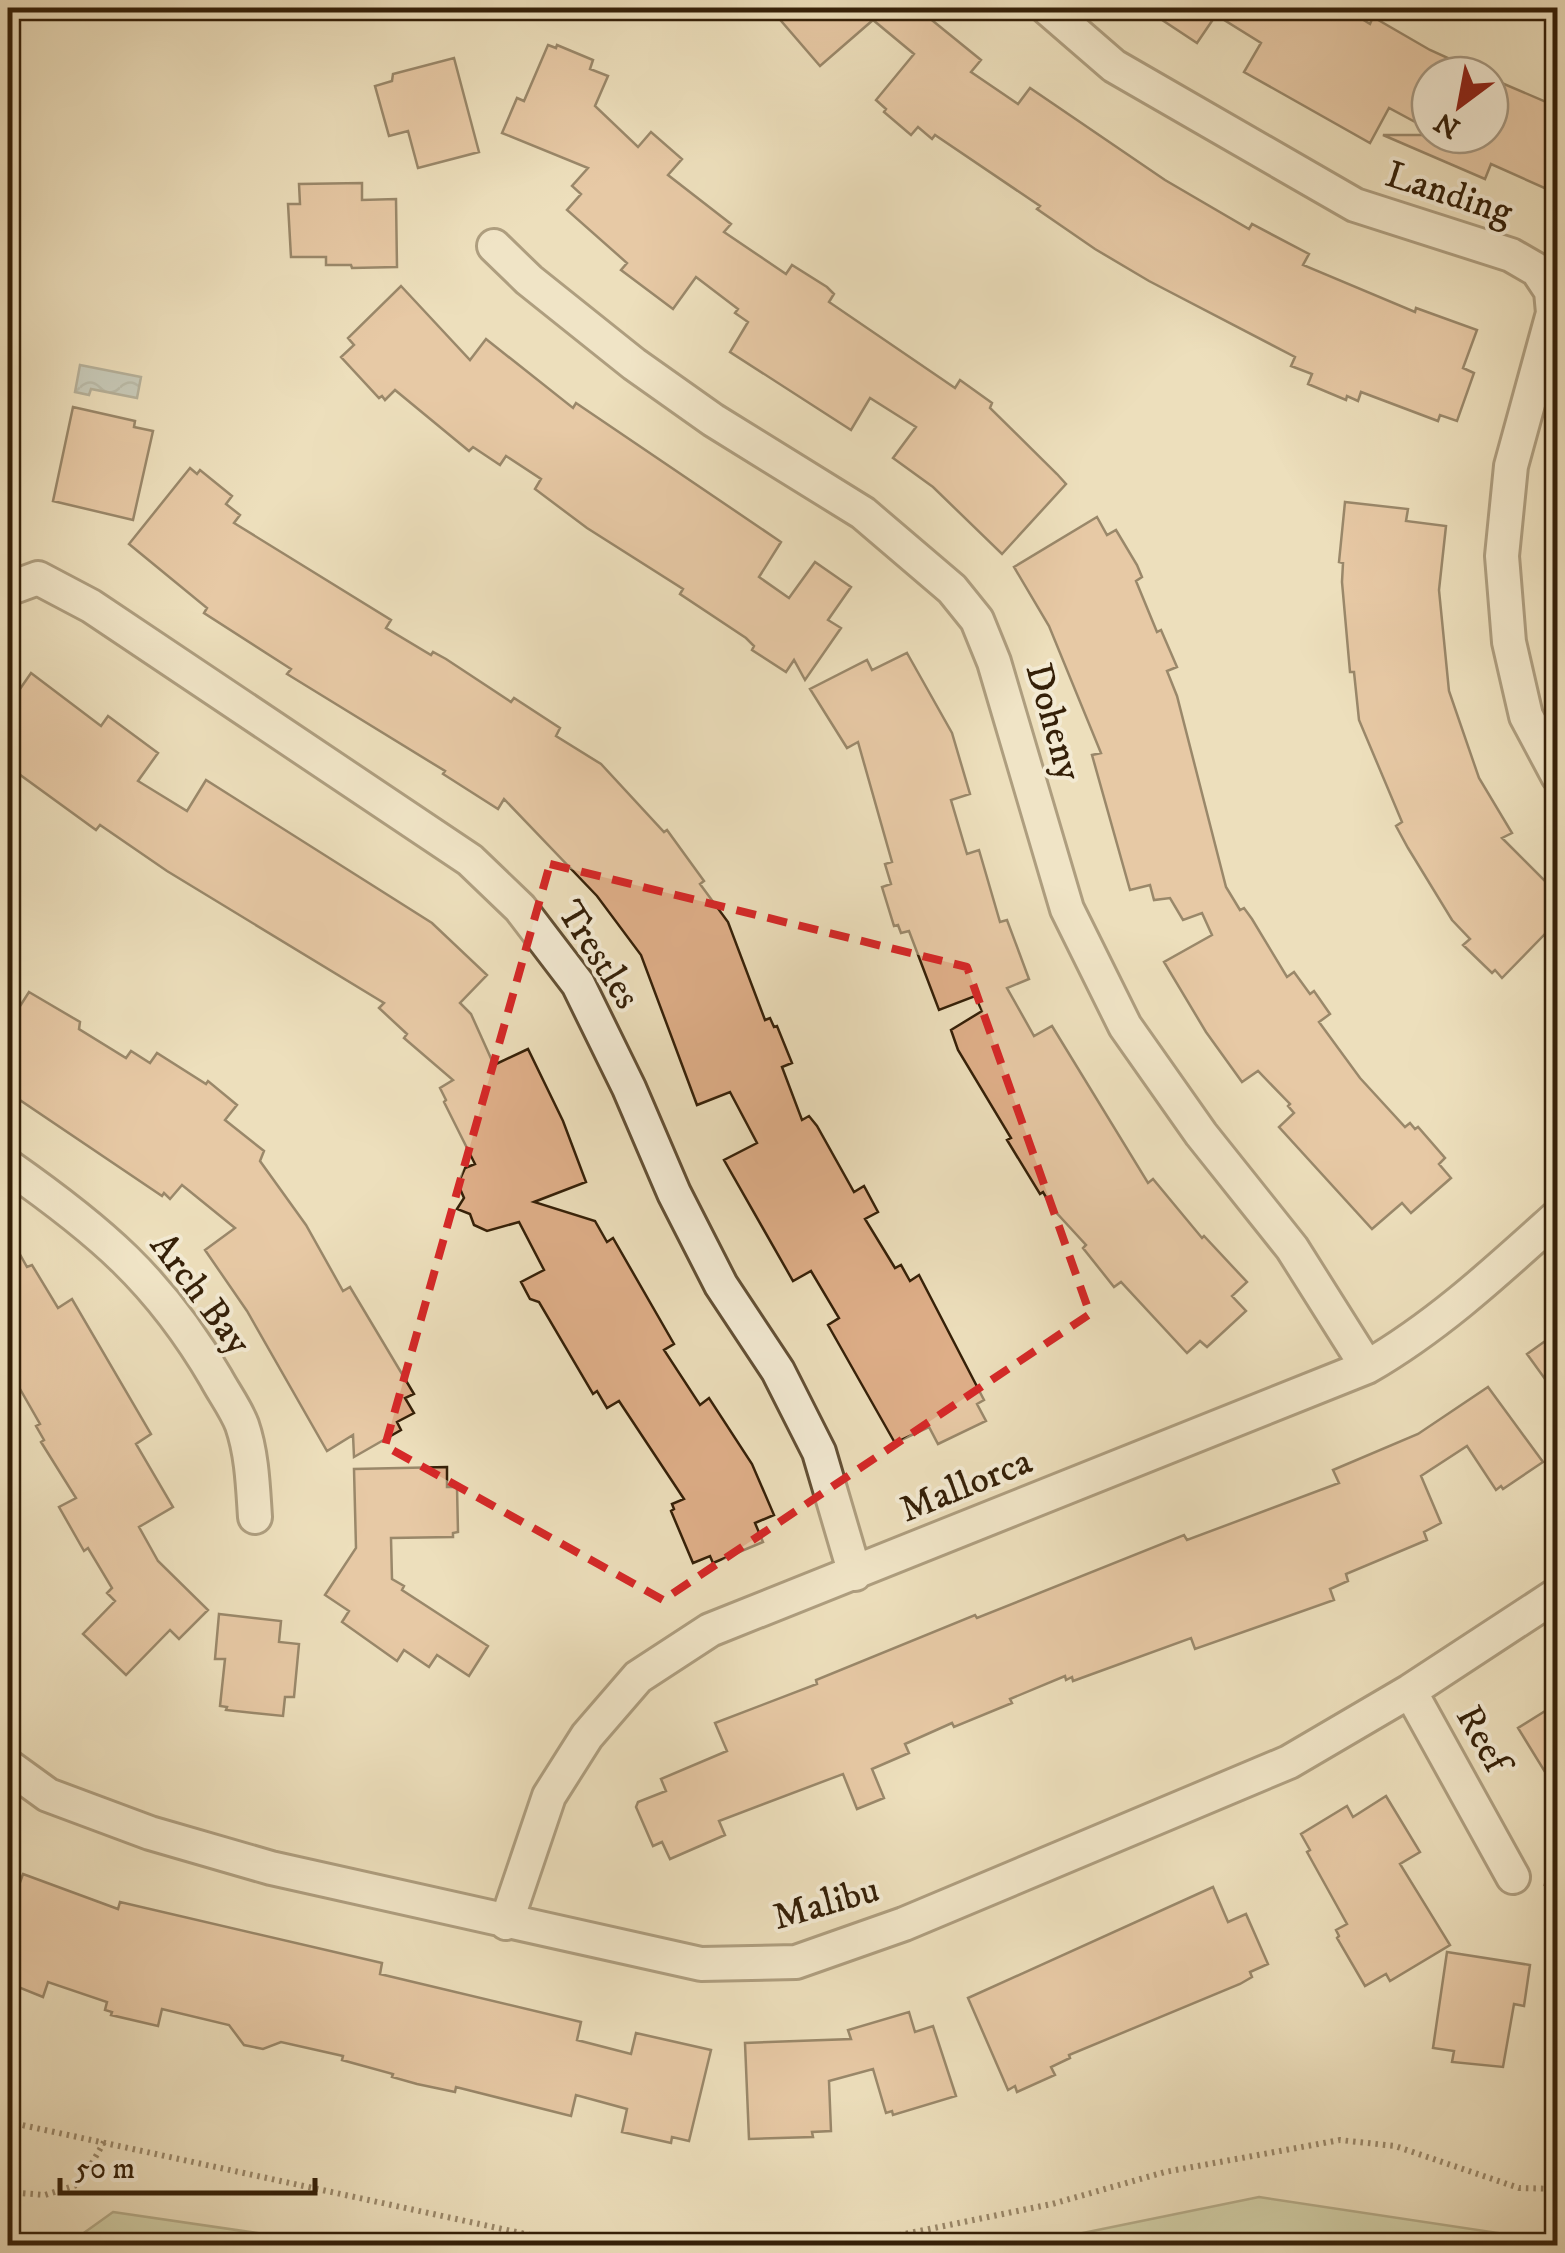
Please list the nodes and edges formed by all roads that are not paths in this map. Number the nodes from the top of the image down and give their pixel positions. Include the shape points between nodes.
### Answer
1 (1046, 8) edge
2 (494, 246) dead end
3 (23, 583) edge
4 (1558, 776) edge
5 (8, 1166) edge
6 (1558, 1216) edge
7 (1367, 1367) junction
8 (255, 1517) dead end
9 (856, 1574) junction
10 (1558, 1594) edge
11 (1410, 1691) junction
12 (8, 1766) edge
13 (1513, 1876) dead end
14 (506, 1922) junction

1 - 4 street, Landing via 1114,66 1356,205 1511,255 1537,270 1551,291 1552,313 1511,466 1502,556 1509,642 1526,716
2 - 7 street, Doheny via 634,364 863,513 952,589 977,620 1067,909 1125,1026 1292,1248
3 - 9 street, Trestles via 91,606 470,860 520,908 578,984 721,1285 778,1371 820,1452
5 - 8 street, Arch Bay via 110,1242 154,1286 242,1424
6 - 7 street, Mallorca via 1413,1341
7 - 9 street, Mallorca
9 - 14 street, Mallorca via 710,1630 638,1677 587,1736 549,1796
10 - 11 street, Malibu
11 - 13 street, Reef
11 - 14 street, Malibu via 1290,1762 904,1924 796,1962 702,1964
12 - 14 street, Malibu via 48,1794 150,1833

